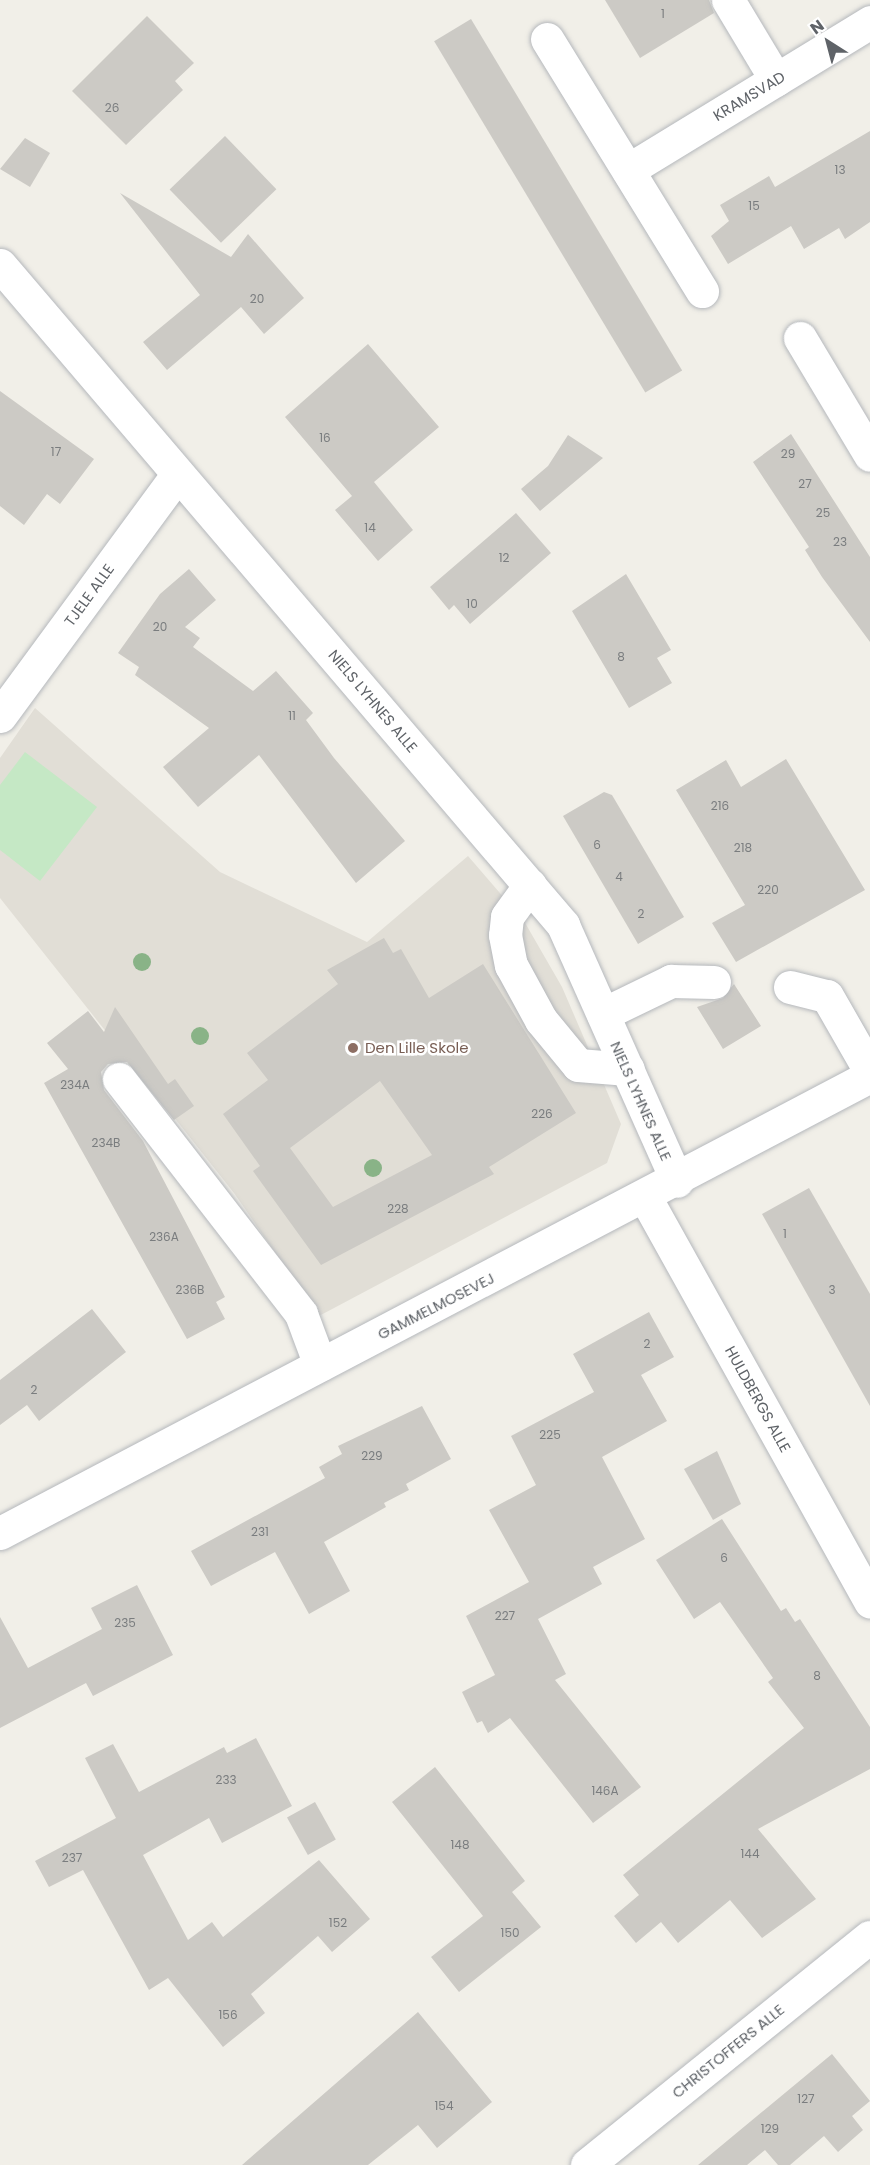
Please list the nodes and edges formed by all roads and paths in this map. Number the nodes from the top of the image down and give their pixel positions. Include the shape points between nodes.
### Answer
1 (728, 0) edge
2 (870, 22) edge
3 (547, 39) dead end
4 (776, 80) junction
5 (628, 170) junction
6 (0, 265) edge
7 (702, 291) dead end
8 (800, 338) dead end
9 (870, 455) edge
10 (178, 474) junction
11 (0, 716) edge
12 (530, 885) junction
13 (714, 982) dead end
14 (790, 987) dead end
15 (603, 1014) junction
16 (627, 1069) junction
17 (870, 1071) edge
18 (870, 1076) edge
19 (119, 1079) dead end
20 (677, 1181) junction
21 (645, 1197) junction
22 (320, 1365) junction
23 (0, 1533) edge
24 (870, 1602) edge
25 (870, 1937) edge
26 (587, 2165) edge

1 - 4 street
2 - 4 street, KRAMSVAD
3 - 5 street
4 - 5 street, KRAMSVAD
5 - 7 street
6 - 10 street, NIELS LYHNES ALLE
8 - 9 street
10 - 11 street, TJELE ALLE
10 - 12 street, NIELS LYHNES ALLE
12 - 15 street, NIELS LYHNES ALLE via 563,925
12 - 16 street via 507,917 505,935 511,964 531,1002 578,1065
13 - 15 street via 671,981
14 - 17 street via 827,996
15 - 16 street, NIELS LYHNES ALLE
16 - 20 street, NIELS LYHNES ALLE
18 - 20 street, GAMMELMOSEVEJ
19 - 22 street via 301,1314
20 - 21 street, GAMMELMOSEVEJ
21 - 22 street, GAMMELMOSEVEJ
21 - 24 street, HULDBERGS ALLE
22 - 23 street, GAMMELMOSEVEJ
25 - 26 street, CHRISTOFFERS ALLE

